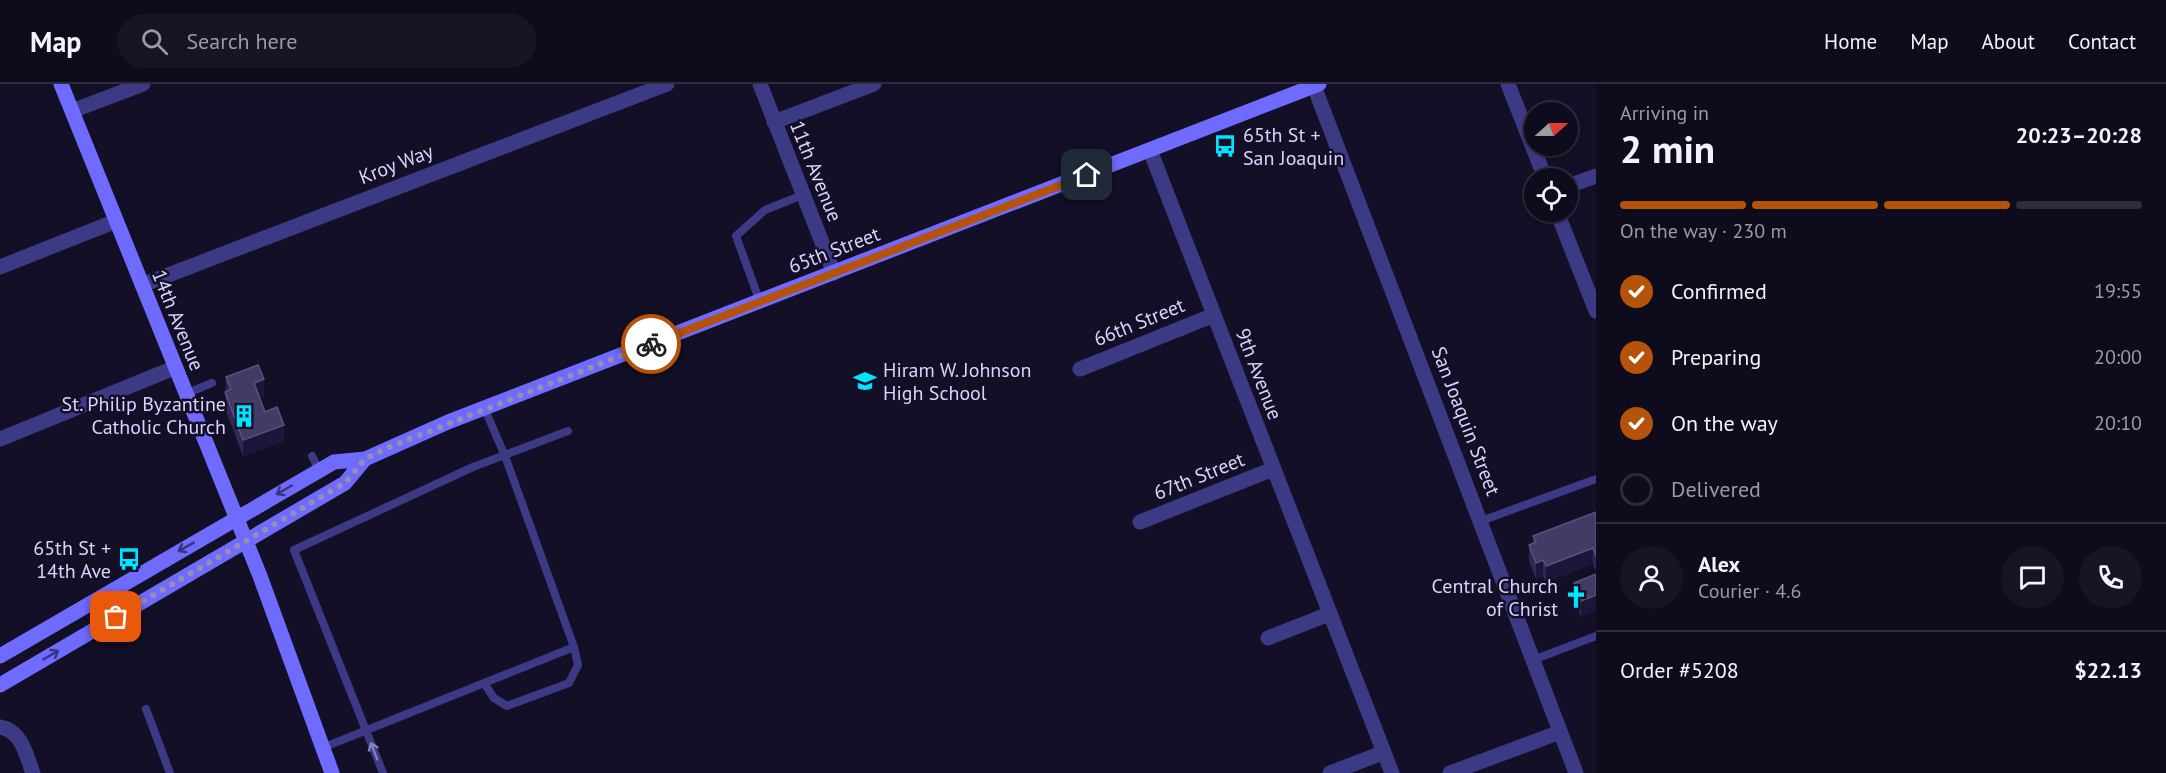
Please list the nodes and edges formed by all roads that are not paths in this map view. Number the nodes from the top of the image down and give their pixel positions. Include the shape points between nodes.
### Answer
1 (61, 84) edge
2 (143, 84) edge
3 (667, 84) edge
4 (760, 84) edge
5 (874, 84) edge
6 (1508, 84) edge
7 (1317, 85) edge
8 (72, 111) junction
9 (774, 122) junction
10 (1150, 150) junction
11 (1541, 168) edge
12 (1596, 176) edge
13 (1578, 182) edge
14 (805, 194) junction
15 (116, 221) junction
16 (1561, 222) edge
17 (0, 267) edge
18 (834, 273) junction
19 (142, 285) junction
20 (760, 302) junction
21 (1596, 311) edge
22 (1214, 315) junction
23 (174, 368) junction
24 (1080, 369) dead end
25 (212, 383) dead end
26 (185, 394) junction
27 (486, 412) dead end
28 (568, 431) dead end
29 (0, 439) edge
30 (312, 456) dead end
31 (505, 456) junction
32 (365, 459) junction
33 (1273, 469) junction
34 (320, 470) junction
35 (1596, 479) edge
36 (236, 519) junction
37 (1481, 520) junction
38 (1140, 522) dead end
39 (245, 541) junction
40 (1329, 614) junction
41 (1596, 636) edge
42 (1268, 638) dead end
43 (574, 647) junction
44 (0, 656) edge
45 (1533, 660) junction
46 (484, 683) junction
47 (0, 685) edge
48 (146, 709) dead end
49 (0, 727) edge
50 (366, 730) junction
51 (1560, 732) junction
52 (322, 748) junction
53 (1382, 753) junction
54 (33, 773) edge
55 (170, 773) edge
56 (332, 773) edge
57 (382, 773) edge
58 (1330, 773) edge
59 (1392, 773) edge
60 (1450, 773) edge
61 (1576, 773) edge

1 - 8 main road, 14th Avenue
2 - 8 street
3 - 19 street, Kroy Way
4 - 9 street, 11th Avenue
5 - 9 street
6 - 11 street
7 - 10 main road, 65th Street
7 - 37 street, San Joaquin Street
8 - 15 main road, 14th Avenue
9 - 14 street, 11th Avenue
10 - 18 main road, 65th Street
10 - 22 street, 9th Avenue
12 - 13 street
14 - 18 street, 11th Avenue
14 - 20 lane via 765,210 736,236
15 - 17 street
15 - 19 main road, 14th Avenue
16 - 21 street
18 - 20 main road, 65th Street
19 - 23 main road, 14th Avenue
20 - 32 main road, 65th Street via 427,430
22 - 24 street, 66th Street
22 - 33 street, 9th Avenue
23 - 26 main road, 14th Avenue
23 - 29 street
25 - 26 lane
26 - 36 main road, 14th Avenue
27 - 31 lane
28 - 31 lane
30 - 34 lane
31 - 43 lane
31 - 50 lane via 472,467 294,550
32 - 34 main road, 65th Street via 334,462
32 - 39 main road, 65th Street via 345,483
33 - 38 street, 67th Street
33 - 40 street, 9th Avenue
34 -> 36 main road, 65th Street
35 - 37 lane
36 - 39 main road, 14th Avenue
36 -> 44 main road, 65th Street
37 - 45 street, San Joaquin Street
47 -> 39 main road, 65th Street
39 - 52 main road, 14th Avenue
40 - 42 street
40 - 53 street, 9th Avenue
41 - 45 lane
43 - 46 lane
43 - 46 lane via 578,665 569,683 507,706 494,698
45 - 51 street, San Joaquin Street
46 - 50 lane
48 - 55 lane
49 - 54 street via 18,738
50 - 52 lane
57 -> 50 lane
51 - 60 street
51 - 61 street, San Joaquin Street
52 - 56 main road, 14th Avenue
53 - 58 street
53 - 59 street, 9th Avenue

